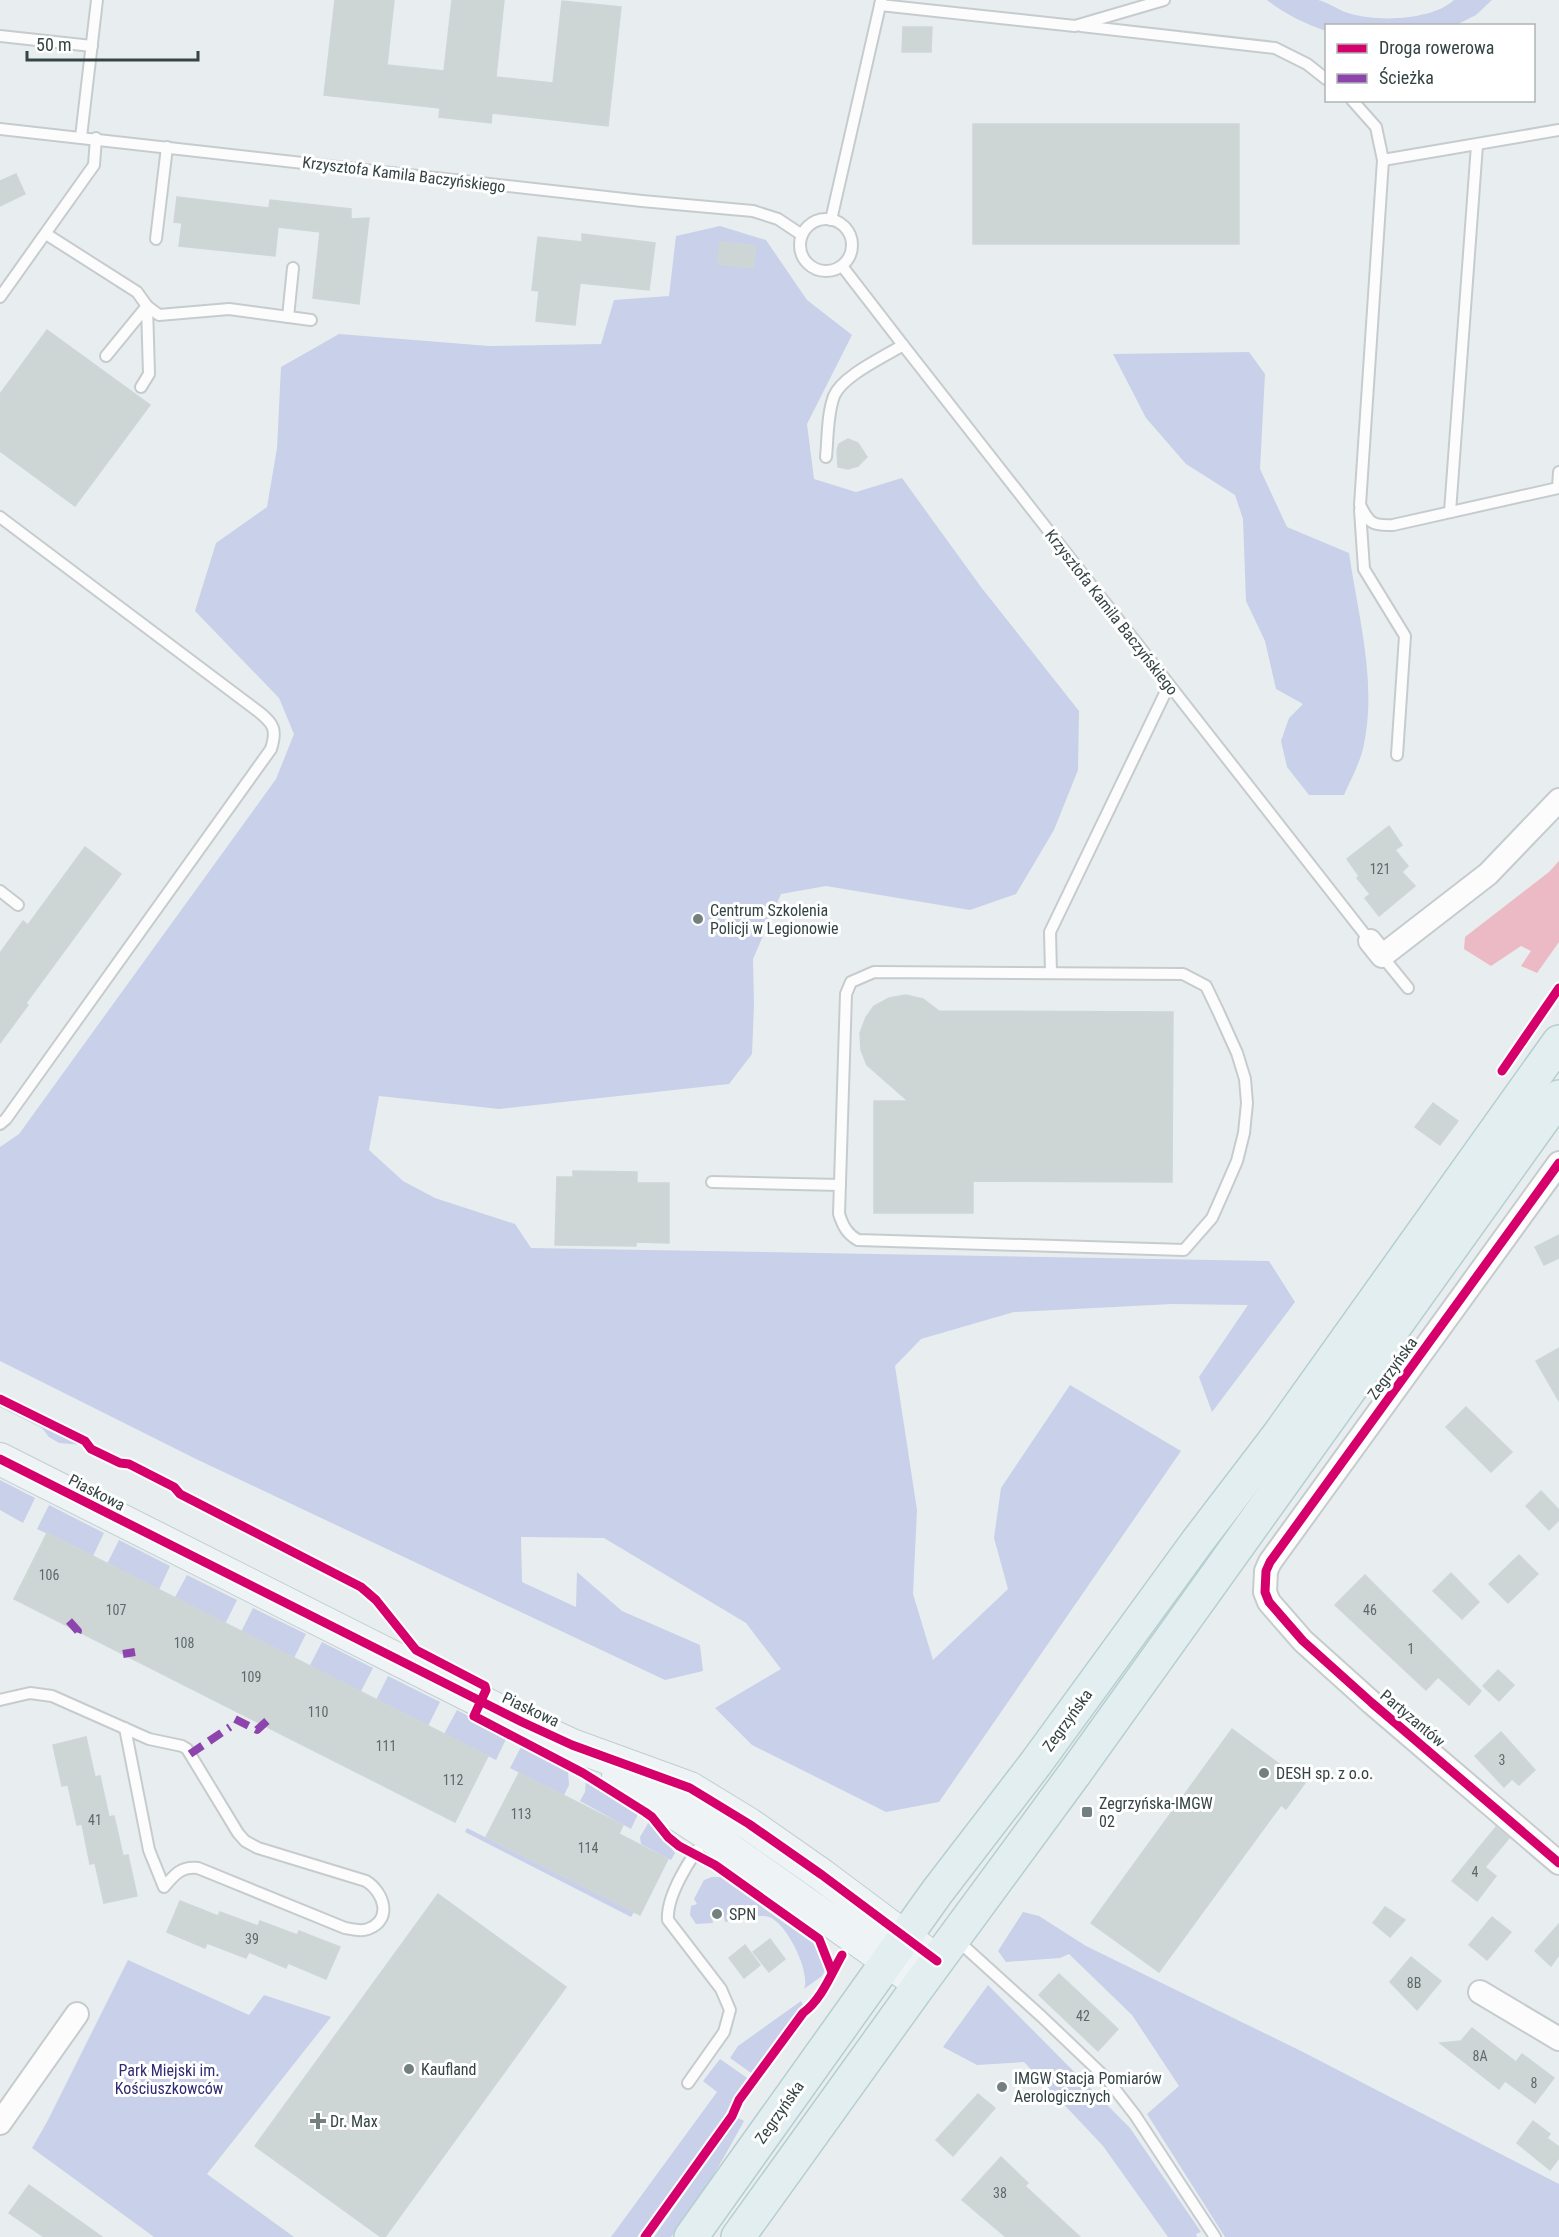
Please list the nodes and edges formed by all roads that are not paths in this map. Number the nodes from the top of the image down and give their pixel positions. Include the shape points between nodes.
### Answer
1 (97, 0) edge
2 (1164, 0) edge
3 (880, 2) edge
4 (1075, 26) junction
5 (0, 36) edge
6 (92, 46) junction
7 (1325, 78) edge
8 (1354, 102) edge
9 (0, 129) edge
10 (1559, 130) edge
11 (81, 137) junction
12 (96, 138) junction
13 (1477, 145) junction
14 (167, 147) junction
15 (1383, 160) junction
16 (831, 220) junction
17 (46, 234) junction
18 (802, 235) junction
19 (156, 239) dead end
20 (842, 266) junction
21 (293, 268) dead end
22 (0, 297) edge
23 (147, 306) junction
24 (288, 316) junction
25 (311, 320) dead end
26 (903, 345) junction
27 (106, 356) dead end
28 (141, 387) dead end
29 (826, 457) dead end
30 (1559, 472) edge
31 (1360, 505) junction
32 (1450, 512) junction
33 (0, 517) edge
34 (1169, 686) junction
35 (1397, 755) dead end
36 (1559, 800) edge
37 (0, 891) edge
38 (18, 906) dead end
39 (1376, 949) junction
40 (1052, 973) junction
41 (1408, 988) dead end
42 (1559, 1042) edge
43 (1544, 1101) edge
44 (0, 1124) edge
45 (1556, 1173) edge
46 (712, 1182) dead end
47 (840, 1185) junction
48 (0, 1459) edge
49 (1264, 1585) joint
50 (0, 1700) edge
51 (125, 1728) junction
52 (718, 1823) junction
53 (1559, 1863) edge
54 (896, 1950) junction
55 (937, 1961) junction
56 (1480, 1992) dead end
57 (77, 2014) dead end
58 (1559, 2039) edge
59 (688, 2083) dead end
60 (0, 2123) edge
61 (739, 2236) edge
62 (691, 2237) edge
63 (1215, 2237) edge

1 - 6 lane
2 - 4 lane
3 - 4 lane
3 - 16 lane
4 - 7 lane via 1275,48
5 - 6 lane
6 - 11 lane
8 - 15 lane via 1376,127
9 - 11 lane, Krzysztofa Kamila Baczyńskiego
10 - 13 lane
11 - 12 lane, Krzysztofa Kamila Baczyńskiego
12 - 14 lane, Krzysztofa Kamila Baczyńskiego
12 - 17 lane via 94,165
13 - 15 lane
13 - 32 lane
14 - 18 lane, Krzysztofa Kamila Baczyńskiego via 753,211 778,219
14 - 19 lane
15 - 31 lane
16 - 18 lane via 814,222
16 - 20 lane via 846,228 850,235 851,252
17 - 22 lane
17 - 23 lane via 136,292
18 - 20 lane via 800,245 807,263 824,272
20 - 26 lane, Krzysztofa Kamila Baczyńskiego
21 - 24 lane
23 - 24 lane via 159,315 229,309
23 - 27 lane
23 - 28 lane via 149,374
24 - 25 lane
26 - 29 lane via 845,381 835,394
26 - 34 lane, Krzysztofa Kamila Baczyńskiego
30 - 32 lane via 1558,488
31 - 32 lane via 1367,519 1378,525
31 - 35 lane via 1364,569 1405,636
33 - 44 lane via 259,712 271,722 275,737 271,749
34 - 39 lane, Krzysztofa Kamila Baczyńskiego
34 - 40 lane via 1050,932
36 - 39 street via 1488,874
37 - 38 lane
39 - 41 lane, Krzysztofa Kamila Baczyńskiego
40 - 47 lane via 874,972 851,982 846,994
40 - 47 lane via 1183,974 1206,986 1218,1011 1245,1079 1244,1133 1237,1161 1212,1218 1184,1250 858,1240 850,1235 839,1214
42 - 43 main road
43 - 54 main road, Zegrzyńska via 1197,1542
43 - 55 main road, Zegrzyńska via 1075,1773
45 - 49 street, Zegrzyńska via 1270,1562
46 - 47 lane
48 - 52 street, Piaskowa via 572,1745
49 - 53 street, Partyzantów via 1269,1602 1303,1641
50 - 51 lane via 30,1693 52,1696
51 - 51 lane via 187,1749 238,1833 252,1846 372,1884 380,1892 384,1906 380,1918 371,1928 345,1928 198,1868 178,1870 164,1887 149,1850
52 - 54 street, Piaskowa via 822,1875
52 - 59 lane via 693,1853 667,1910 668,1920 728,2003 729,2018 724,2032
54 - 55 street, Piaskowa
54 - 62 main road, Zegrzyńska
55 - 61 main road, Zegrzyńska
55 - 63 lane via 1041,2016 1119,2092
56 - 58 street
57 - 60 street

